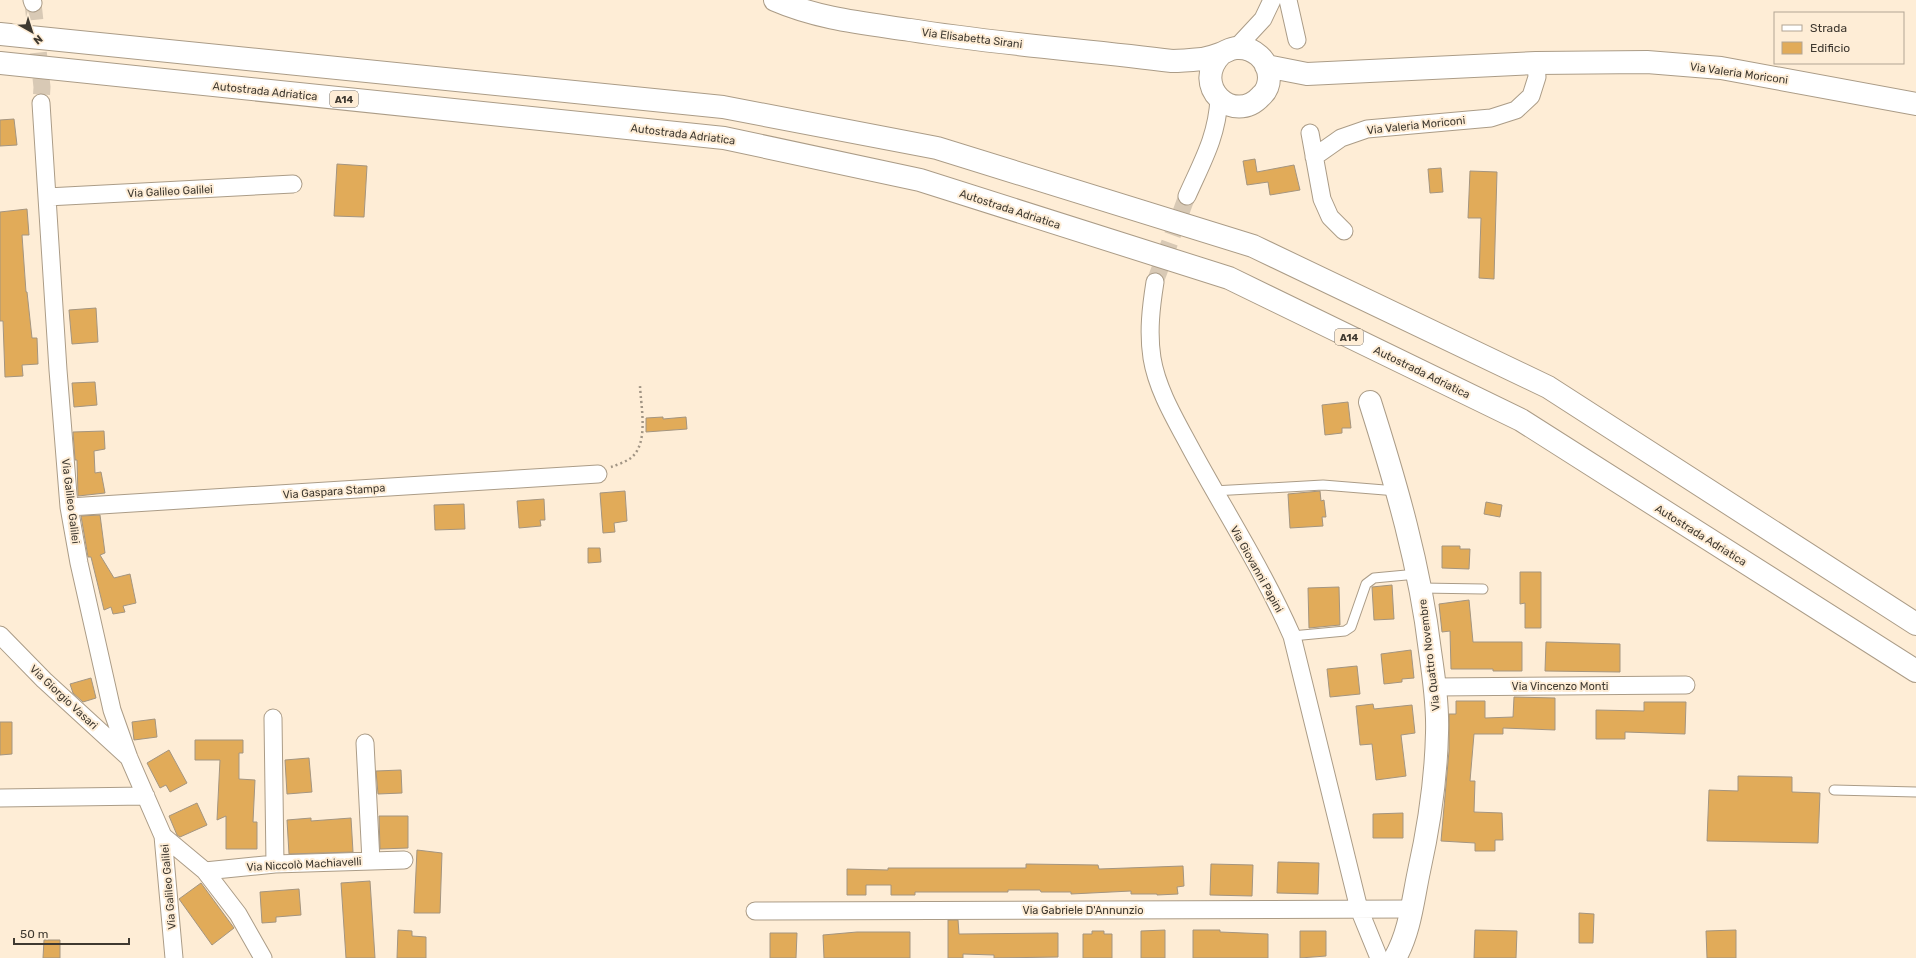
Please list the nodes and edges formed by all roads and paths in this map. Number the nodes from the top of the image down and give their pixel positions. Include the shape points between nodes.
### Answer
1 (775, 0) edge
2 (1272, 0) edge
3 (1288, 0) edge
4 (1263, 19) junction
5 (0, 34) edge
6 (1297, 40) dead end
7 (1229, 51) junction
8 (1172, 61) junction
9 (1263, 61) junction
10 (1536, 63) junction
11 (0, 64) edge
12 (1307, 74) junction
13 (1268, 88) junction
14 (1215, 92) junction
15 (41, 103) tunnel mouth
16 (1916, 104) edge
17 (1243, 106) junction
18 (1310, 133) dead end
19 (1215, 135) junction
20 (1314, 156) junction
21 (293, 184) dead end
22 (1187, 196) tunnel mouth
23 (47, 197) junction
24 (1344, 231) dead end
25 (1155, 282) tunnel mouth
26 (640, 386) dead end
27 (1370, 402) dead end
28 (598, 474) joint
29 (1214, 491) junction
30 (1398, 491) junction
31 (70, 507) junction
32 (1420, 581) junction
33 (1483, 589) dead end
34 (1916, 624) edge
35 (0, 636) edge
36 (1292, 636) junction
37 (1916, 671) edge
38 (1686, 686) dead end
39 (1435, 687) junction
40 (273, 718) dead end
41 (364, 743) dead end
42 (129, 758) junction
43 (1834, 790) dead end
44 (1916, 792) edge
45 (146, 796) junction
46 (0, 798) edge
47 (163, 836) junction
48 (404, 860) dead end
49 (371, 861) junction
50 (275, 864) junction
51 (205, 871) junction
52 (1359, 909) junction
53 (1411, 909) junction
54 (755, 911) dead end
55 (174, 958) edge
56 (263, 958) edge
57 (1379, 958) edge
58 (1396, 958) edge

1 - 8 main road, Via Elisabetta Sirani via 796,9 846,22 970,40
2 - 4 street
3 - 6 street
4 - 7 street
4 - 9 street via 1259,39
5 - 34 main road via 723,107 937,148 1252,246 1548,387
7 - 8 main road, Via Elisabetta Sirani via 1202,59
7 - 9 main road via 1253,51
7 - 14 main road via 1211,68
8 - 14 main road, Via Elisabetta Sirani via 1198,74
9 - 12 main road, Via Valeria Moriconi
9 - 13 main road via 1269,78
10 - 12 main road, Via Valeria Moriconi
10 - 16 main road, Via Valeria Moriconi via 1647,62 1721,68
10 - 20 street, Via Valeria Moriconi via 1537,77 1531,96 1516,110 1490,118 1367,129 1341,138
11 - 37 main road, Autostrada Adriatica / A14 via 724,138 920,180 1228,278 1521,420
12 - 13 main road, Via Valeria Moriconi
13 - 17 main road via 1258,100
14 - 17 main road via 1234,106
14 - 19 street via 1218,116
15 - 23 street, Via Galileo Galilei
17 - 19 street
18 - 20 street
19 - 22 street
20 - 24 street via 1322,199 1330,217
21 - 23 street, Via Galileo Galilei
23 - 31 street, Via Galileo Galilei
25 - 29 street, Via Giovanni Papini via 1150,319 1152,358 1164,397
26 - 28 path via 642,441 638,450 630,459
27 - 30 main road, Via Quattro Novembre
28 - 31 street, Via Gaspara Stampa
29 - 30 lane via 1323,484
29 - 36 street, Via Giovanni Papini via 1275,596
30 - 32 main road, Via Quattro Novembre
31 - 42 street, Via Galileo Galilei via 79,563 112,710
32 - 33 lane
32 - 36 lane via 1374,578 1366,584 1351,627 1345,631
32 - 39 main road, Via Quattro Novembre
35 - 42 street, Via Giorgio Vasari
36 - 52 street, Via Giovanni Papini
38 - 39 street, Via Vincenzo Monti
39 - 53 main road, Via Quattro Novembre via 1435,774
40 - 50 street
41 - 49 street
42 - 45 street, Via Galileo Galilei
43 - 44 lane
45 - 46 street
45 - 47 street, Via Galileo Galilei
47 - 51 street
47 - 55 street, Via Galileo Galilei
48 - 49 street, Via Niccolò Machiavelli
49 - 50 street, Via Niccolò Machiavelli
50 - 51 street, Via Niccolò Machiavelli
51 - 56 street via 238,914
52 - 53 street, Via Gabriele D'Annunzio
52 - 54 street, Via Gabriele D'Annunzio
52 - 57 street, Via Giovanni Papini
53 - 58 main road, Via Quattro Novembre

